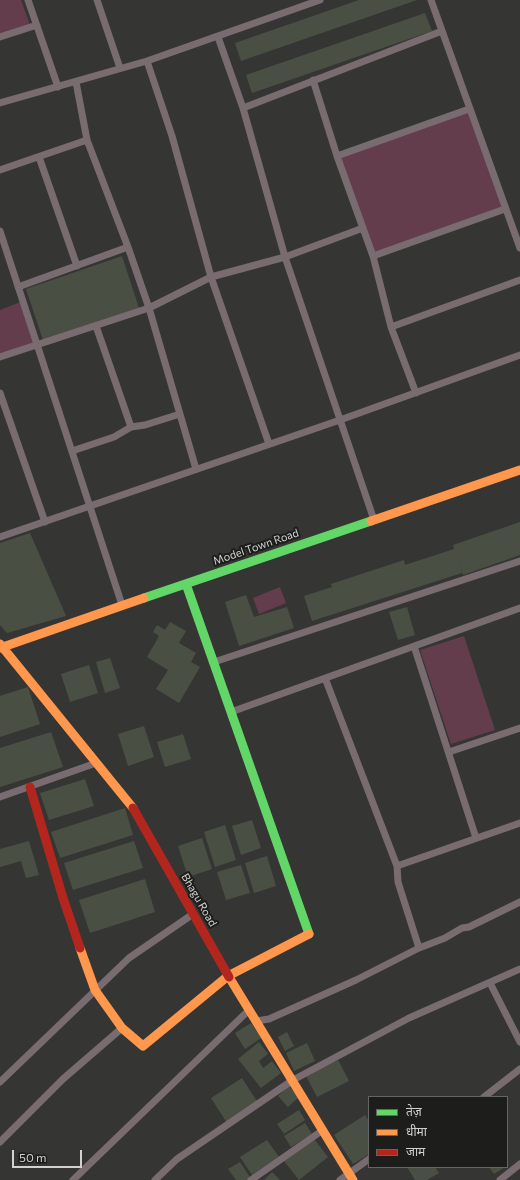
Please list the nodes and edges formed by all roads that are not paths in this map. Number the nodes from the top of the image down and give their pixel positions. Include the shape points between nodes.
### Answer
1 (28, 0) edge
2 (97, 0) edge
3 (320, 0) edge
4 (431, 0) edge
5 (37, 25) junction
6 (442, 31) junction
7 (0, 37) edge
8 (218, 37) junction
9 (147, 61) junction
10 (120, 68) junction
11 (313, 80) junction
12 (76, 82) junction
13 (58, 87) junction
14 (0, 103) edge
15 (243, 108) junction
16 (469, 109) junction
17 (87, 140) junction
18 (337, 156) junction
19 (39, 157) junction
20 (0, 170) edge
21 (505, 209) junction
22 (363, 228) junction
23 (0, 231) edge
24 (128, 247) junction
25 (520, 248) edge
26 (373, 256) junction
27 (285, 257) junction
28 (77, 266) junction
29 (211, 277) junction
30 (520, 280) edge
31 (18, 287) junction
32 (149, 308) junction
33 (96, 326) junction
34 (391, 327) junction
35 (37, 345) junction
36 (520, 356) edge
37 (0, 357) edge
38 (0, 393) edge
39 (416, 393) junction
40 (180, 414) junction
41 (340, 420) junction
42 (131, 427) junction
43 (269, 444) junction
44 (72, 451) junction
45 (196, 469) junction
46 (520, 470) edge
47 (90, 506) junction
48 (374, 520) junction
49 (45, 522) junction
50 (0, 537) edge
51 (520, 561) edge
52 (186, 584) junction
53 (122, 605) junction
54 (520, 608) edge
55 (414, 646) junction
56 (1, 647) edge
57 (214, 662) junction
58 (325, 678) junction
59 (231, 712) junction
60 (520, 728) edge
61 (449, 752) junction
62 (96, 763) junction
63 (30, 787) junction
64 (0, 797) edge
65 (520, 823) edge
66 (476, 838) junction
67 (397, 866) junction
68 (520, 902) edge
69 (193, 914) junction
70 (419, 948) junction
71 (520, 969) edge
72 (228, 976) junction
73 (490, 983) junction
74 (95, 990) junction
75 (249, 1010) junction
76 (256, 1021) junction
77 (122, 1028) junction
78 (520, 1042) edge
79 (520, 1068) edge
80 (293, 1080) junction
81 (0, 1082) edge
82 (485, 1096) edge
83 (323, 1130) junction
84 (0, 1142) edge
85 (368, 1160) edge
86 (520, 1164) edge
87 (351, 1177) edge
88 (73, 1180) edge
89 (156, 1180) edge
90 (251, 1180) edge
91 (340, 1180) edge
92 (500, 1180) edge

1 - 5 street
2 - 10 street
3 - 8 street
4 - 6 street
5 - 7 street
5 - 13 street
6 - 11 street
6 - 16 street
8 - 9 street
8 - 15 street
9 - 10 street
9 - 29 street via 172,136
10 - 12 street
11 - 15 street
11 - 18 street
12 - 13 street
12 - 17 street
13 - 14 street
15 - 27 street
16 - 18 street
16 - 21 street
17 - 19 street
17 - 24 street
18 - 22 street
19 - 20 street
19 - 28 street
21 - 25 street
21 - 26 street
22 - 26 street
22 - 27 street
23 - 31 street
24 - 28 street
24 - 32 street
26 - 34 street
27 - 29 street
27 - 41 street
28 - 31 street
29 - 32 street
29 - 43 street
30 - 34 street
31 - 35 street
32 - 33 street
32 - 40 street
33 - 35 street
33 - 42 street
34 - 39 street
35 - 37 street
35 - 44 street
36 - 39 street
38 - 49 street
39 - 41 street
40 - 42 street
40 - 45 street
41 - 43 street
41 - 48 street
42 - 44 street via 114,437
43 - 45 street
44 - 47 street
45 - 47 street
46 - 48 street, Model Town Road
47 - 49 street
47 - 53 street
48 - 52 street, Model Town Road
49 - 50 street
51 - 57 street
52 - 53 street, Model Town Road
52 - 57 street
53 - 56 street, Model Town Road
54 - 55 street
55 - 58 street
55 - 61 street
56 - 62 street, Bhagu Road
57 - 59 street
58 - 59 street
58 - 67 street
59 - 72 street via 309,935
60 - 61 street
61 - 66 street
62 - 63 street
62 - 69 street, Bhagu Road via 130,803
63 - 64 street
63 - 74 street via 63,898
65 - 66 street
66 - 67 street
67 - 70 street via 398,882
68 - 70 street
69 - 72 street, Bhagu Road
69 - 74 street via 129,958
70 - 76 street via 269,1019
71 - 73 street
72 - 75 street, Bhagu Road
72 - 77 street via 143,1046
73 - 78 street
73 - 80 street via 409,1018
74 - 77 street
74 - 81 street
75 - 76 street, Bhagu Road
75 - 88 street
76 - 80 street, Bhagu Road
77 - 84 street via 63,1079
79 - 82 street
80 - 83 street, Bhagu Road
80 - 89 street via 177,1159
83 - 87 street, Bhagu Road
83 - 90 street
85 - 87 street
86 - 92 street
87 - 91 street

